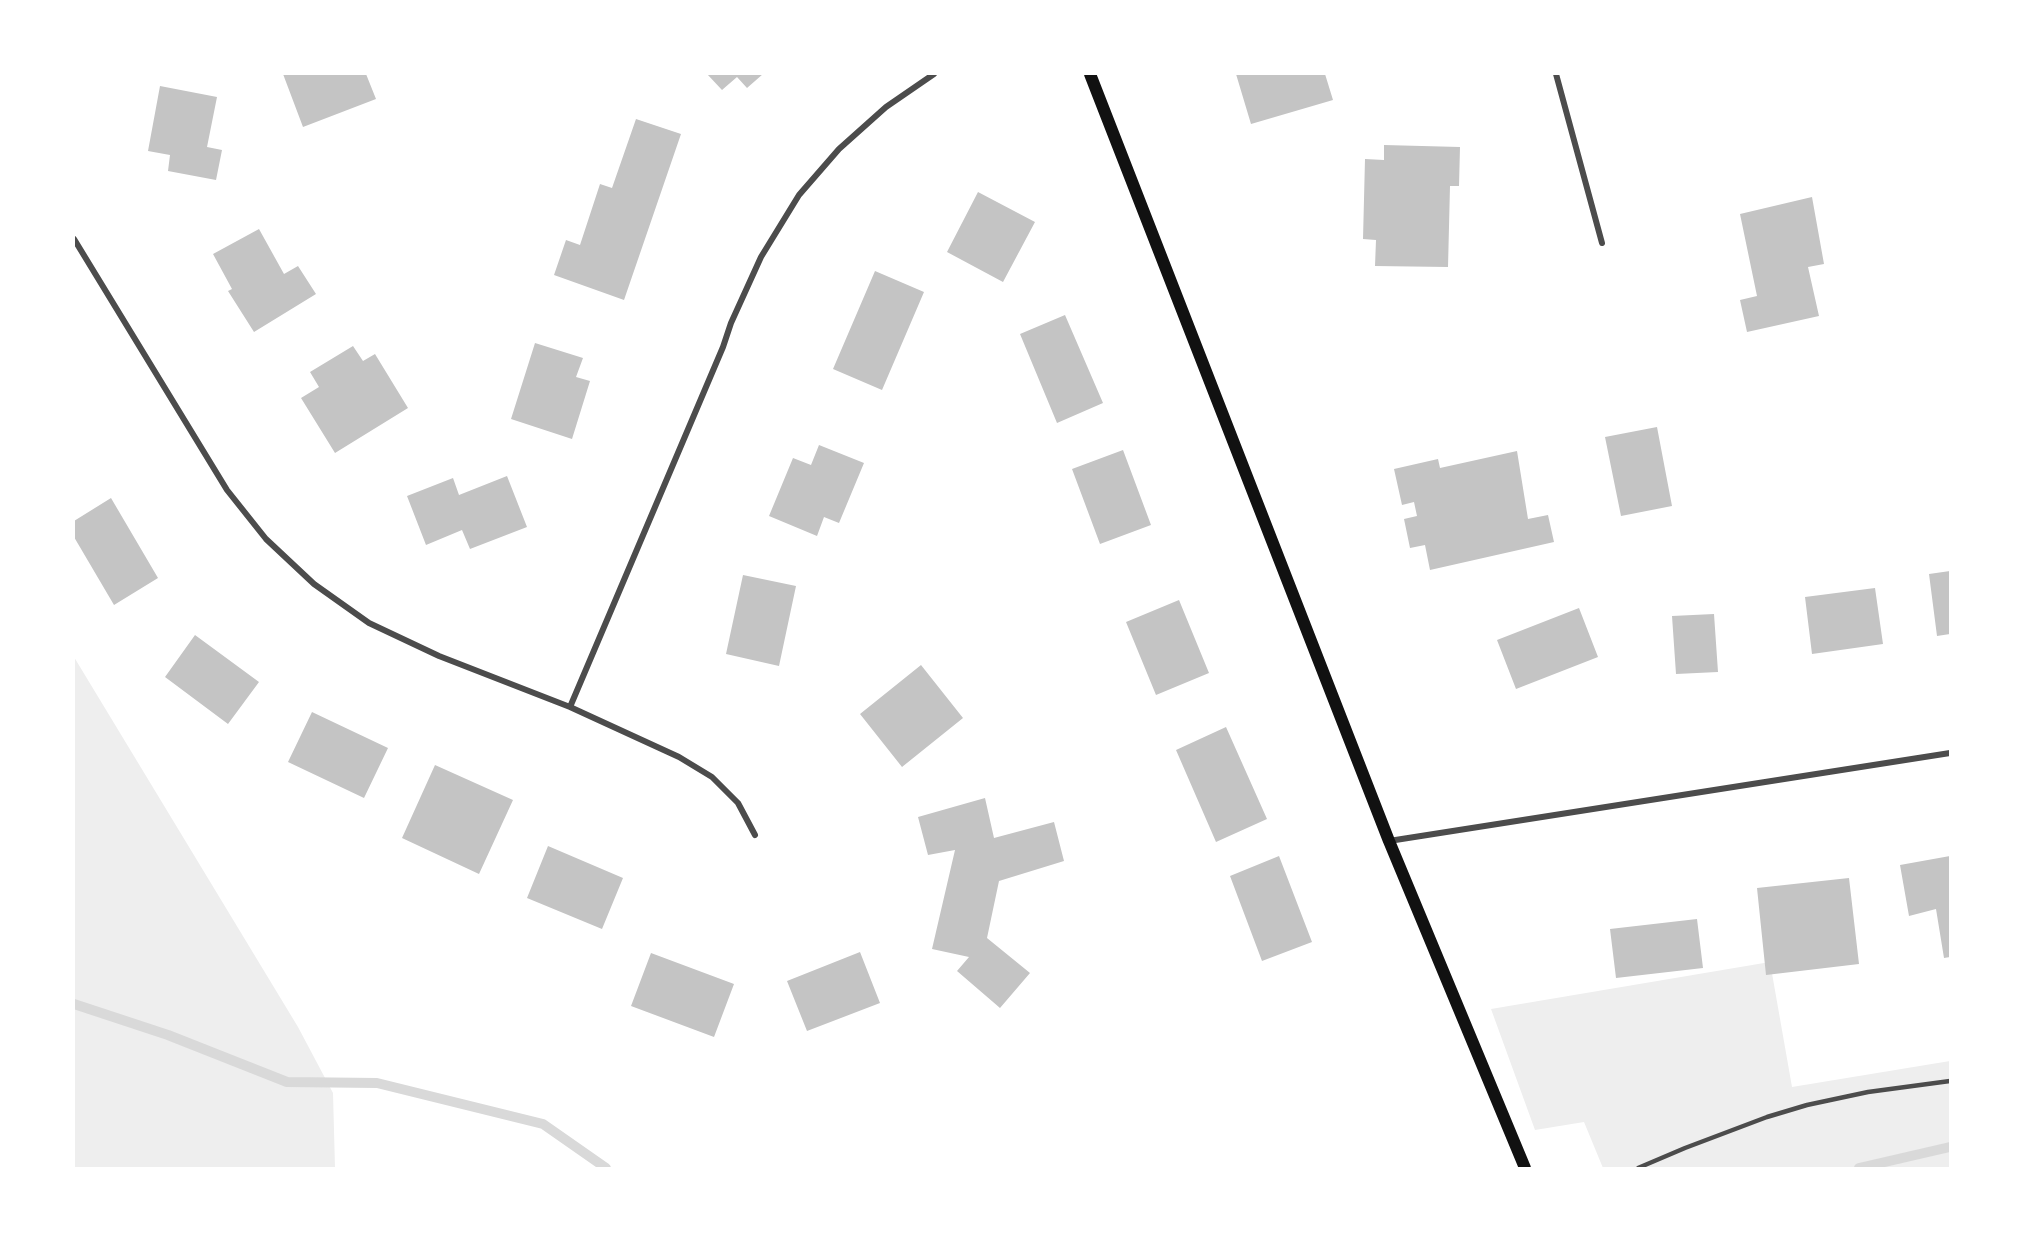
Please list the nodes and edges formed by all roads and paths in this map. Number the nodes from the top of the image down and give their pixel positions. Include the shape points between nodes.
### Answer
1 (934, 74) edge
2 (1090, 74) edge
3 (1556, 74) edge
4 (74, 239) edge
5 (1602, 243) dead end
6 (570, 707) junction
7 (1950, 753) edge
8 (755, 835) dead end
9 (1389, 842) junction
10 (1950, 1081) edge
11 (1525, 1168) edge
12 (1638, 1168) edge

1 - 6 street via 886,106 839,149 799,195 761,257
2 - 9 main road
3 - 5 street
4 - 6 street via 227,490 266,539 314,584 369,623 439,656
6 - 8 street via 679,757 712,777 738,803
7 - 9 street
9 - 11 main road
10 - 12 lane via 1807,1105

